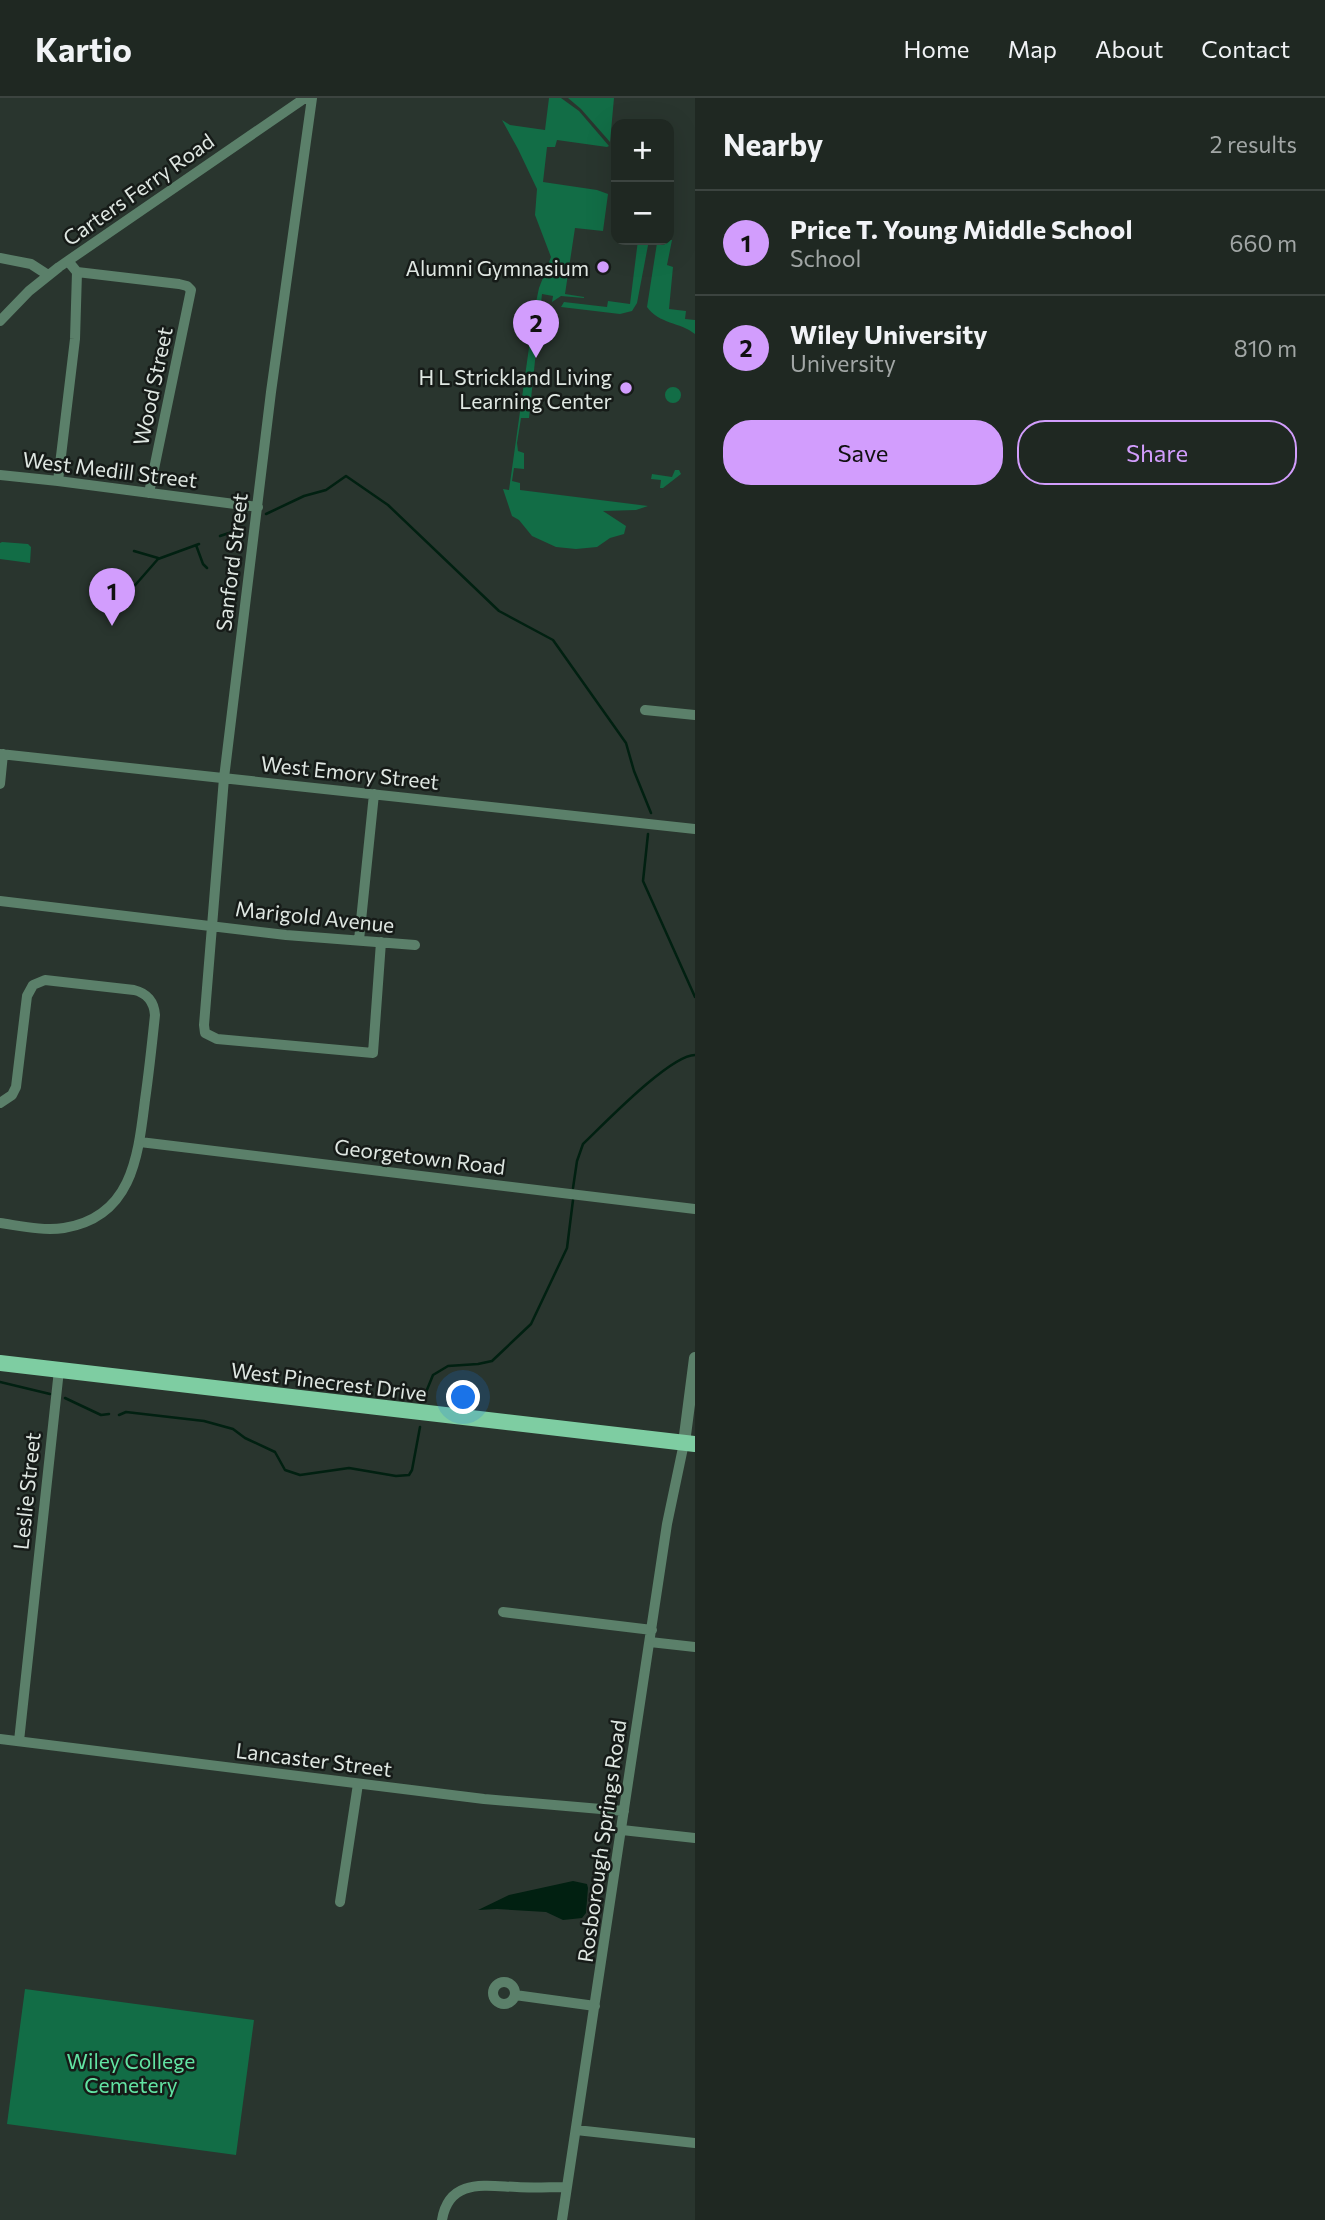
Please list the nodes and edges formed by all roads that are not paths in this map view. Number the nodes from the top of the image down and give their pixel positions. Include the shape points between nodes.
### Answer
1 (305, 98) edge
2 (312, 98) edge
3 (0, 258) edge
4 (68, 261) junction
5 (77, 272) junction
6 (48, 275) junction
7 (0, 321) edge
8 (0, 475) edge
9 (58, 481) junction
10 (149, 493) junction
11 (258, 506) junction
12 (645, 710) dead end
13 (695, 715) edge
14 (1, 754) edge
15 (223, 778) junction
16 (0, 784) edge
17 (374, 794) junction
18 (695, 829) edge
19 (0, 901) edge
20 (211, 925) junction
21 (359, 940) junction
22 (381, 942) junction
23 (415, 946) dead end
24 (0, 1103) edge
25 (140, 1142) junction
26 (695, 1209) edge
27 (0, 1223) edge
28 (695, 1358) edge
29 (0, 1363) edge
30 (59, 1370) junction
31 (690, 1443) edge
32 (503, 1612) dead end
33 (652, 1630) junction
34 (650, 1642) junction
35 (695, 1647) edge
36 (0, 1739) edge
37 (19, 1741) junction
38 (358, 1784) junction
39 (624, 1811) junction
40 (622, 1830) junction
41 (695, 1838) edge
42 (340, 1902) dead end
43 (515, 1995) dead end
44 (596, 2006) junction
45 (576, 2130) junction
46 (695, 2143) edge
47 (566, 2187) junction
48 (442, 2220) edge
49 (562, 2220) edge

1 - 4 street, Carters Ferry Road
2 - 11 street, Sanford Street
3 - 6 street via 36,266
4 - 5 street
4 - 6 street, Carters Ferry Road
5 - 9 street via 75,339
5 - 10 street, Wood Street via 189,288
6 - 7 street, Carters Ferry Road
8 - 9 street, West Medill Street
9 - 10 street, West Medill Street
10 - 11 street, West Medill Street
11 - 15 street, Sanford Street
12 - 13 street
14 - 15 street, West Emory Street
14 - 16 street
15 - 17 street, West Emory Street
15 - 20 street, Sanford Street
17 - 18 street, West Emory Street
17 - 21 street
19 - 20 street, Marigold Avenue
20 - 21 street, Marigold Avenue
20 - 22 street, Sanford Street via 204,1025 205,1033 218,1039 373,1053
21 - 22 street, Marigold Avenue
22 - 23 street, Marigold Avenue
24 - 25 street via 16,1087 27,996 33,985 45,981 140,991 151,1001 155,1015
25 - 26 street, Georgetown Road
25 - 27 street via 124,1188 97,1216 55,1229
28 - 31 street, Rosborough Springs Road
29 - 30 main road, West Pinecrest Drive
30 - 31 main road, West Pinecrest Drive
30 - 37 street, Leslie Street
31 - 33 street, Rosborough Springs Road via 669,1513
32 - 33 street
33 - 34 street, Rosborough Springs Road
34 - 35 street
34 - 39 street, Rosborough Springs Road
36 - 37 street, Lancaster Street
37 - 38 street, Lancaster Street
38 - 39 street, Lancaster Street
38 - 42 street
39 - 40 street, Rosborough Springs Road
40 - 41 street
40 - 44 street, Rosborough Springs Road
43 - 44 street
44 - 45 street, Rosborough Springs Road
45 - 46 street
45 - 47 street, Rosborough Springs Road
47 - 48 street via 471,2186 453,2196
47 - 49 street, Rosborough Springs Road

